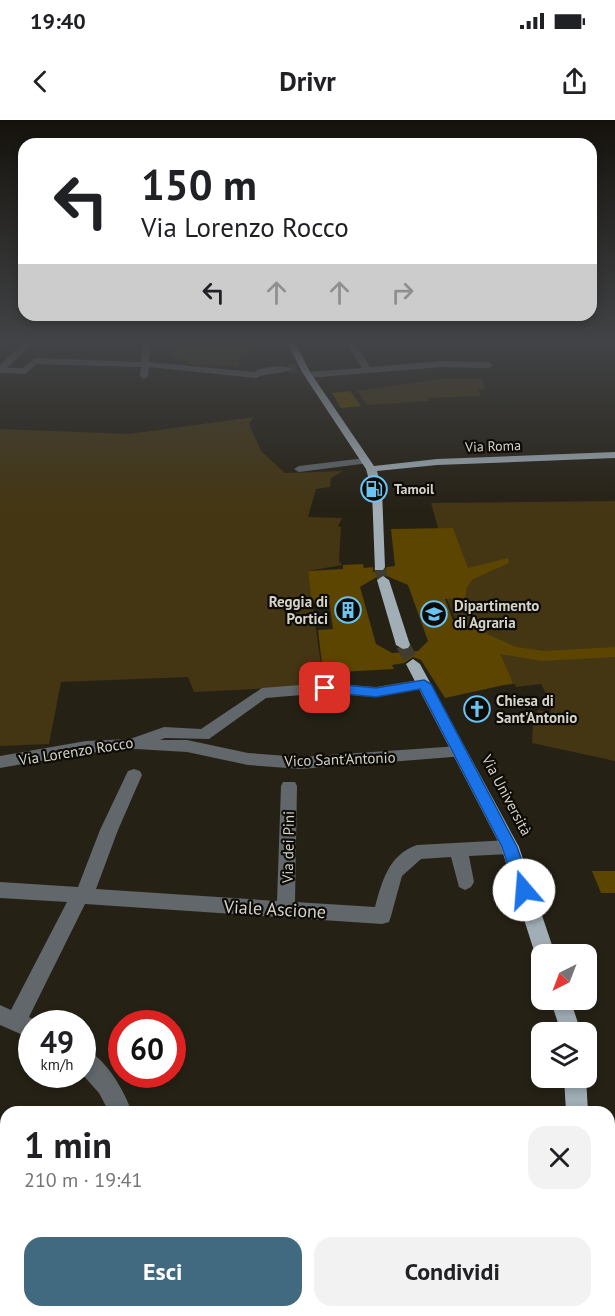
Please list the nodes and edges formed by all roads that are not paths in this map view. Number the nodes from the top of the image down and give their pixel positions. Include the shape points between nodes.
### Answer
1 (323, 398) edge
2 (615, 454) edge
3 (368, 465) junction
4 (299, 469) dead end
5 (403, 645) tunnel mouth
6 (413, 664) tunnel mouth
7 (424, 684) junction
8 (131, 745) junction
9 (459, 752) junction
10 (0, 762) edge
11 (134, 775) dead end
12 (289, 786) dead end
13 (510, 847) junction
14 (458, 848) junction
15 (465, 882) dead end
16 (0, 890) edge
17 (82, 896) junction
18 (286, 909) junction
19 (542, 944) edge
20 (16, 1022) edge
21 (96, 1073) edge
22 (575, 1088) edge
23 (117, 1106) edge
24 (576, 1106) edge

1 - 3 main road
2 - 3 main road, Via Roma
3 - 4 street
3 - 5 main road via 377,491 381,574
6 - 7 main road, Via Università
7 - 8 street, Via Lorenzo Rocco via 376,692 325,688 262,693 204,735 164,732
7 - 9 main road, Via Università
8 - 9 street, Vico Sant'Antonio via 187,746 248,759 300,763
8 - 10 street, Via Lorenzo Rocco via 86,747
9 - 13 main road, Via Università
11 - 17 street
12 - 18 street, Via dei Pini
13 - 14 street, Viale Ascione
13 - 19 main road, Via Università
14 - 15 street
14 - 18 street, Viale Ascione via 417,852 394,872 382,916
16 - 17 street, Viale Ascione
17 - 18 street, Viale Ascione
17 - 20 street
21 - 23 street
22 - 24 main road

